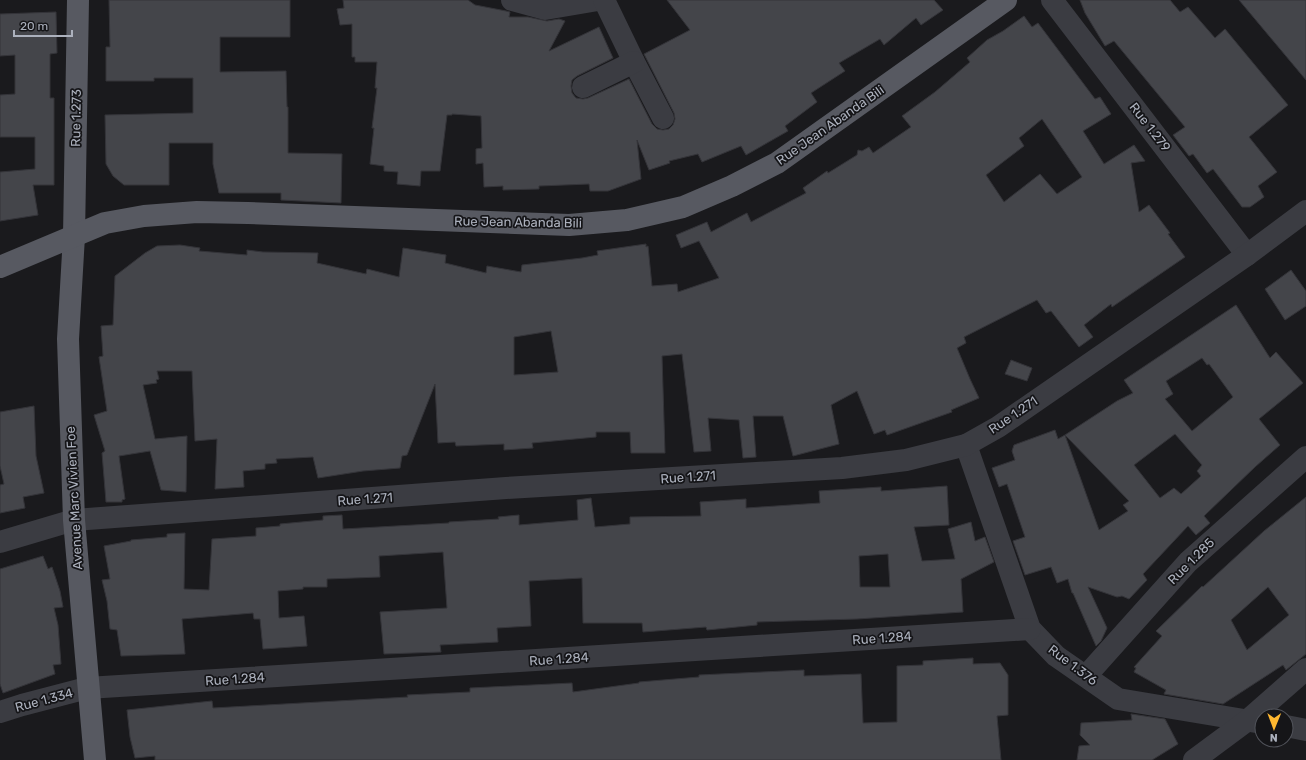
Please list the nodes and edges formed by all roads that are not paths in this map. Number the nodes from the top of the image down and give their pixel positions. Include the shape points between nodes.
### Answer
1 (78, 0) edge
2 (512, 0) edge
3 (598, 0) edge
4 (604, 0) edge
5 (1006, 0) edge
6 (1052, 0) edge
7 (634, 62) junction
8 (583, 86) dead end
9 (663, 118) dead end
10 (1306, 211) edge
11 (74, 236) junction
12 (1247, 255) junction
13 (0, 267) edge
14 (966, 445) junction
15 (1306, 456) edge
16 (74, 520) junction
17 (0, 542) edge
18 (1030, 629) junction
19 (1306, 669) edge
20 (1086, 676) junction
21 (88, 688) junction
22 (1268, 708) edge
23 (0, 712) edge
24 (1254, 721) edge
25 (1254, 722) edge
26 (1294, 728) edge
27 (1306, 730) edge
28 (94, 760) edge
29 (1194, 760) edge

1 - 11 main road, Rue 1.273
2 - 3 street via 545,9
4 - 7 street
5 - 11 main road, Rue Jean Abanda Bili via 777,163 683,207 627,220 569,225 197,212 144,216 105,224
6 - 12 street, Rue 1.279
7 - 8 street
7 - 9 street
10 - 12 street, Rue 1.271
11 - 13 main road, Rue Jean Abanda Bili
11 - 16 main road, Avenue Marc Vivien Foe via 68,339
12 - 14 street, Rue 1.271 via 998,426
14 - 16 street, Rue 1.271 via 906,460 842,468 506,488
14 - 18 street, Rue 1.376
15 - 20 street, Rue 1.285 via 1188,562
16 - 17 street, Rue 1.271
16 - 21 main road, Avenue Marc Vivien Foe
18 - 20 street, Rue 1.376 via 1056,656
18 - 21 street, Rue 1.284
19 - 22 street
20 - 24 street, Rue 1.376 via 1118,699
21 - 23 street, Rue 1.334
21 - 28 main road, Avenue Marc Vivien Foe
25 - 29 street
26 - 27 street

